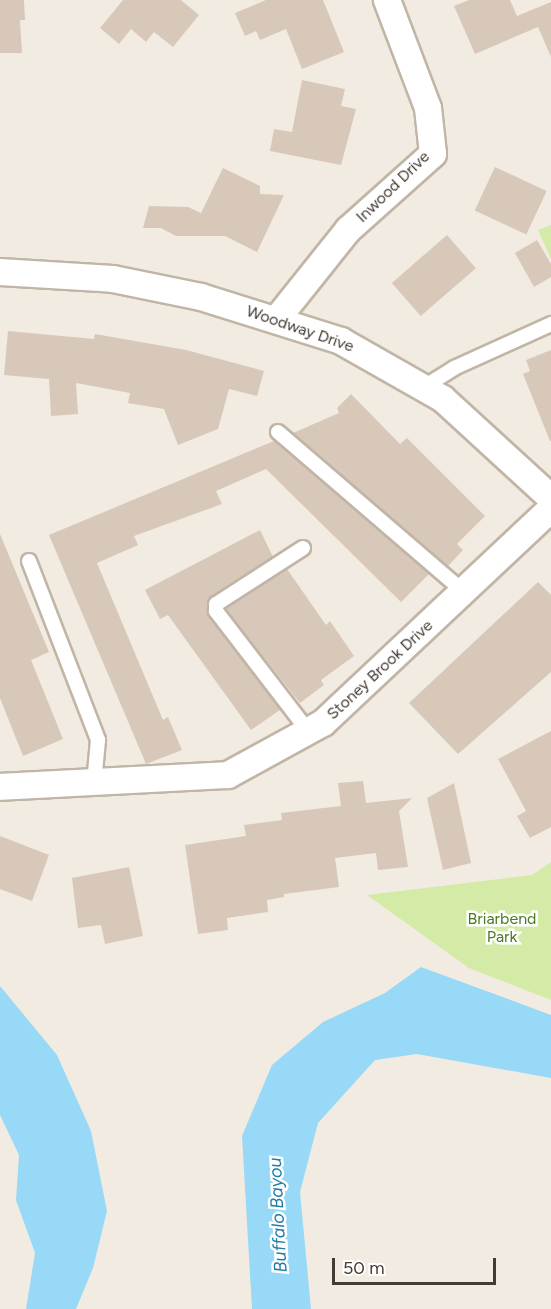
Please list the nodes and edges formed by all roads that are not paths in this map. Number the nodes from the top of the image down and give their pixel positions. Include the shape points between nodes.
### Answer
1 (387, 0) edge
2 (0, 272) edge
3 (277, 319) junction
4 (551, 324) edge
5 (424, 387) junction
6 (278, 432) dead end
7 (551, 498) edge
8 (551, 509) edge
9 (303, 548) dead end
10 (29, 561) dead end
11 (464, 592) junction
12 (308, 732) junction
13 (94, 783) junction
14 (0, 787) edge

1 - 3 street, Inwood Drive via 428,108 433,154 348,230
2 - 3 street, Woodway Drive via 113,279 201,297
3 - 5 street, Woodway Drive via 341,341
4 - 5 lane via 454,368
5 - 7 street, Woodway Drive via 525,470
6 - 11 lane
8 - 11 street, Stoney Brook Drive
9 - 12 lane via 216,604 216,610
10 - 13 lane via 98,740
11 - 12 street, Stoney Brook Drive via 323,723
12 - 13 street, Stoney Brook Drive via 228,775
13 - 14 street, Stoney Brook Drive

